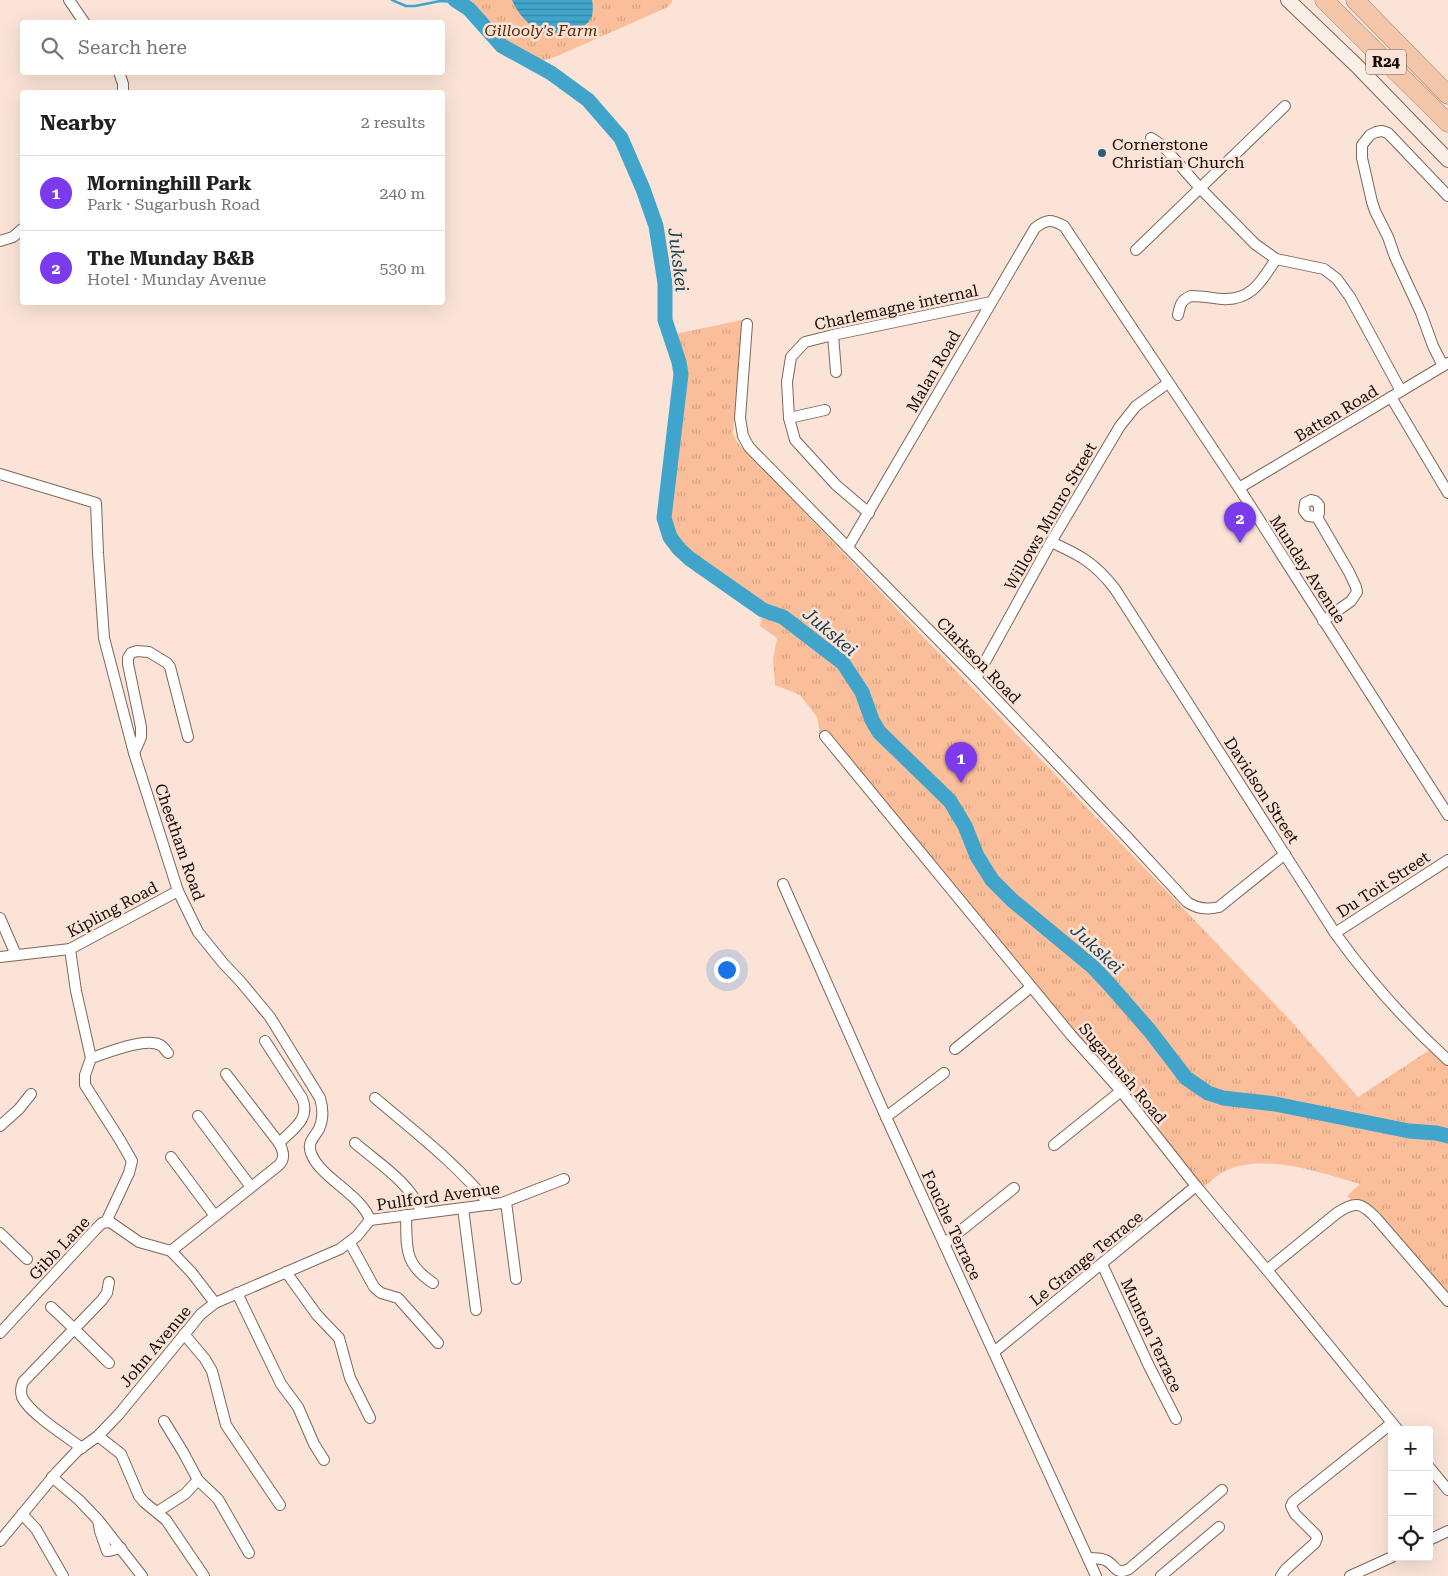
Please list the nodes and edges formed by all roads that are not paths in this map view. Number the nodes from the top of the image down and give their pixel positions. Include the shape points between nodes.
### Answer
1 (69, 0) edge
2 (1288, 0) edge
3 (1324, 0) edge
4 (1355, 0) edge
5 (1362, 0) edge
6 (83, 20) edge
7 (1385, 30) junction
8 (120, 75) edge
9 (123, 90) edge
10 (1446, 93) edge
11 (1285, 106) dead end
12 (1448, 123) edge
13 (1152, 138) dead end
14 (1448, 160) edge
15 (1200, 188) junction
16 (1448, 196) edge
17 (1053, 220) joint
18 (20, 231) edge
19 (0, 241) edge
20 (1136, 250) dead end
21 (1276, 259) junction
22 (991, 302) junction
23 (1178, 315) dead end
24 (747, 324) dead end
25 (833, 335) junction
26 (1445, 364) edge
27 (836, 372) dead end
28 (1168, 383) junction
29 (1400, 391) junction
30 (1391, 397) junction
31 (825, 410) dead end
32 (789, 418) junction
33 (0, 474) edge
34 (1239, 488) junction
35 (1448, 493) edge
36 (868, 513) junction
37 (1317, 517) dead end
38 (1051, 542) junction
39 (848, 547) junction
40 (1323, 621) junction
41 (976, 678) junction
42 (825, 736) dead end
43 (188, 737) dead end
44 (134, 753) junction
45 (1448, 815) edge
46 (1285, 854) junction
47 (1448, 860) edge
48 (784, 884) dead end
49 (178, 891) junction
50 (0, 918) edge
51 (1335, 933) junction
52 (70, 949) junction
53 (16, 955) junction
54 (0, 957) edge
55 (1031, 987) junction
56 (265, 1041) dead end
57 (955, 1049) dead end
58 (168, 1053) dead end
59 (91, 1058) junction
60 (1448, 1060) edge
61 (944, 1073) dead end
62 (226, 1074) dead end
63 (1121, 1091) junction
64 (31, 1094) dead end
65 (375, 1098) dead end
66 (198, 1116) dead end
67 (886, 1117) junction
68 (0, 1126) edge
69 (279, 1143) junction
70 (355, 1143) dead end
71 (1054, 1145) dead end
72 (171, 1157) dead end
73 (564, 1180) dead end
74 (1196, 1186) junction
75 (250, 1187) junction
76 (1014, 1188) dead end
77 (506, 1202) junction
78 (490, 1205) junction
79 (463, 1208) junction
80 (422, 1213) junction
81 (406, 1215) junction
82 (215, 1216) junction
83 (370, 1220) junction
84 (106, 1222) junction
85 (0, 1234) edge
86 (350, 1243) junction
87 (944, 1244) junction
88 (171, 1251) junction
89 (27, 1259) dead end
90 (1102, 1264) junction
91 (1267, 1270) junction
92 (286, 1272) junction
93 (516, 1279) dead end
94 (109, 1282) dead end
95 (433, 1283) dead end
96 (238, 1293) junction
97 (1448, 1302) edge
98 (215, 1303) junction
99 (51, 1307) dead end
100 (476, 1310) dead end
101 (75, 1329) junction
102 (0, 1333) edge
103 (184, 1334) junction
104 (438, 1343) dead end
105 (994, 1352) junction
106 (109, 1363) dead end
107 (370, 1418) dead end
108 (1176, 1419) dead end
109 (164, 1421) dead end
110 (1395, 1426) edge
111 (1388, 1431) edge
112 (98, 1436) junction
113 (82, 1448) junction
114 (324, 1460) dead end
115 (1432, 1471) edge
116 (52, 1478) junction
117 (198, 1480) junction
118 (1222, 1490) dead end
119 (1448, 1490) edge
120 (280, 1505) dead end
121 (157, 1512) junction
122 (22, 1514) junction
123 (1219, 1527) dead end
124 (1448, 1531) edge
125 (1433, 1538) edge
126 (0, 1541) edge
127 (249, 1552) dead end
128 (1088, 1558) junction
129 (1388, 1559) edge
130 (63, 1576) edge
131 (142, 1576) edge
132 (204, 1576) edge
133 (1096, 1576) edge
134 (1160, 1576) edge
135 (1281, 1576) edge
136 (1350, 1576) edge

1 - 6 street
2 - 14 main road via 1358,66
3 - 12 highway, R24
4 - 7 highway, R24
5 - 7 highway
7 - 10 highway, R24
8 - 9 street
11 - 15 street
13 - 15 street
15 - 20 street
15 - 21 street via 1247,237
16 - 26 street via 1388,133 1376,132 1365,140 1362,158 1374,211 1433,346
17 - 22 street, Malan Road via 1042,222 1035,228
17 - 28 street, Munday Avenue via 1064,226
18 - 19 street
21 - 23 street via 1261,281 1245,295 1231,299 1191,296 1182,302
21 - 29 street via 1324,269 1337,279 1350,297
22 - 25 street, Charlemagne internal
22 - 36 street, Malan Road
24 - 39 street, Clarkson Road via 740,418 743,436 756,455
25 - 27 street
25 - 32 street, Charlemagne internal via 805,342 791,357 787,382
26 - 29 street, Batten Road
28 - 34 street, Munday Avenue
28 - 38 street, Willows Munro Street via 1136,406 1125,419
29 - 30 street, Batten Road
30 - 34 street, Batten Road
30 - 35 street
31 - 32 street
32 - 36 street, Charlemagne internal via 795,440 836,485
33 - 44 street, Cheetham Road via 96,503 104,638
34 - 40 street, Munday Avenue
36 - 39 street, Malan Road
37 - 40 street via 1356,587 1352,601
38 - 41 street, Willows Munro Street
38 - 46 street, Davidson Street via 1090,562 1115,589
39 - 41 street, Clarkson Road
40 - 45 street, Munday Avenue
41 - 46 street, Clarkson Road via 1180,896 1194,907 1219,907
42 - 55 street, Sugarbush Road
43 - 44 street via 170,667 162,658 149,652 130,653 128,664 141,727 141,737
44 - 49 street, Cheetham Road
46 - 51 street, Davidson Street
47 - 51 street, Du Toit Street
48 - 67 street, Fouche Terrace
49 - 52 street, Kipling Road
49 - 83 street, Cheetham Road via 198,932 270,1017 320,1098 322,1120 311,1138 310,1151 316,1162 357,1201
50 - 53 street
51 - 60 street, Davidson Street via 1405,1018
52 - 53 street, Kipling Road
52 - 59 street
53 - 54 street, Kipling Road
55 - 57 street
55 - 63 street, Sugarbush Road
56 - 69 street via 306,1108 301,1120
58 - 59 street via 161,1045 152,1042
59 - 84 street via 85,1084 132,1162
61 - 67 street
62 - 69 street
63 - 71 street
63 - 74 street, Sugarbush Road
64 - 68 street
65 - 78 street via 448,1160
66 - 75 street
67 - 87 street, Fouche Terrace
69 - 75 street via 282,1162
70 - 80 street via 413,1195
72 - 82 street
73 - 77 street, Pullford Avenue
74 - 90 street, Le Grange Terrace
74 - 91 street, Sugarbush Road
75 - 82 street
76 - 87 street
77 - 78 street, Pullford Avenue
77 - 93 street
78 - 79 street, Pullford Avenue
79 - 80 street, Pullford Avenue
79 - 100 street
80 - 81 street, Pullford Avenue
81 - 83 street, Pullford Avenue
81 - 95 street via 409,1257 414,1268
82 - 88 street
83 - 86 street, John Avenue
84 - 88 street, Gibb Lane via 113,1223 139,1242
84 - 102 street, Gibb Lane
85 - 89 street
86 - 92 street, John Avenue
86 - 104 street via 374,1287 381,1293 398,1298
87 - 105 street, Fouche Terrace
88 - 98 street
90 - 105 street, Le Grange Terrace
90 - 108 street, Munton Terrace
91 - 97 street via 1337,1213 1357,1204 1377,1219
91 - 110 street, Sugarbush Road
92 - 96 street, John Avenue
92 - 107 street via 317,1316 339,1338 350,1378
94 - 101 street via 102,1300
96 - 98 street, John Avenue
96 - 114 street via 281,1384 298,1407
98 - 103 street, John Avenue
99 - 101 street
101 - 106 street
101 - 113 street via 21,1389 23,1399 32,1409
103 - 112 street, John Avenue
103 - 120 street via 212,1371 226,1425
105 - 128 street, Fouche Terrace
109 - 117 street
111 - 135 street via 1293,1502 1295,1514 1317,1538
112 - 113 street, John Avenue
112 - 121 street via 121,1454 139,1496
113 - 116 street, John Avenue
115 - 119 street
116 - 122 street, John Avenue
116 - 131 street via 98,1520 107,1550 121,1548
117 - 121 street via 185,1494
117 - 127 street via 218,1499
118 - 128 street via 1129,1569 1118,1572 1109,1562
121 - 132 street via 166,1520
122 - 126 street, John Avenue
122 - 130 street via 36,1529
123 - 134 street
124 - 125 street
128 - 133 street, Fouche Terrace
129 - 136 street

